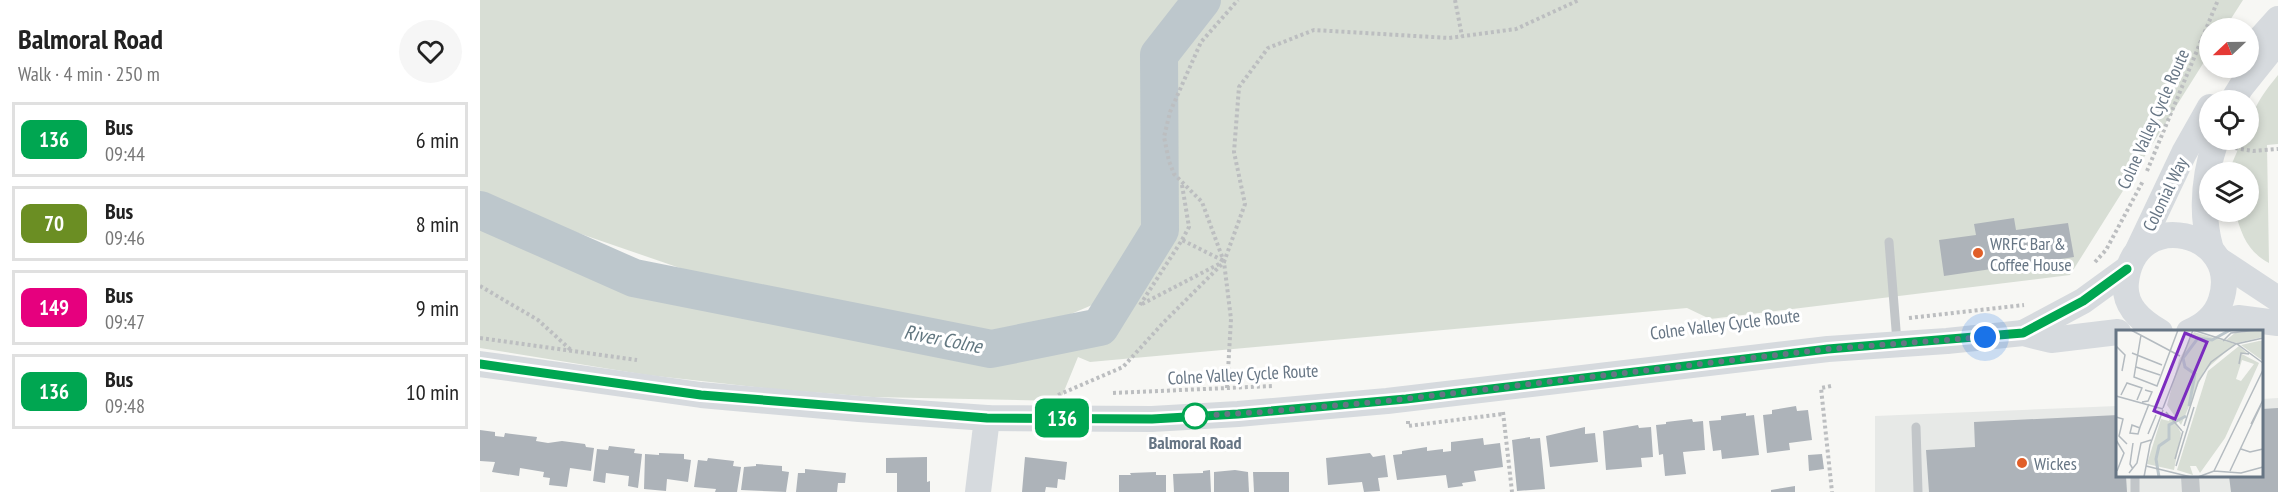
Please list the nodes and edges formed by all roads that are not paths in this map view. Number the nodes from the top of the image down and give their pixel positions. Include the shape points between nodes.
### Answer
1 (2278, 19) edge
2 (2259, 39) edge
3 (2278, 41) edge
4 (2239, 90) edge
5 (2199, 126) edge
6 (2219, 150) edge
7 (1889, 242) dead end
8 (2215, 255) junction
9 (2133, 260) junction
10 (2278, 298) edge
11 (2278, 323) edge
12 (2157, 330) edge
13 (2194, 330) edge
14 (1896, 332) junction
15 (2116, 332) edge
16 (2023, 333) junction
17 (480, 364) edge
18 (987, 418) junction
19 (1916, 427) dead end
20 (2190, 477) edge
21 (978, 492) edge
22 (1918, 492) edge
23 (2191, 492) edge

1 - 2 street
3 - 4 street
5 - 9 street, Colonial Way
6 - 8 street, Colonial Way via 2205,183 2205,229
7 - 14 lane
8 - 9 street via 2203,243 2184,235 2166,235 2149,241
8 - 10 street
8 - 13 street, Colonial Way via 2224,275 2224,291 2210,319
9 - 12 street via 2125,288 2131,307 2143,322
9 - 16 street via 2083,301
11 - 13 street via 2238,318
14 - 16 street
14 - 18 street via 1828,349 1297,410 1152,419
15 - 16 street via 2051,340
17 - 18 street via 701,395
18 - 21 street
19 - 22 lane
20 - 23 street

